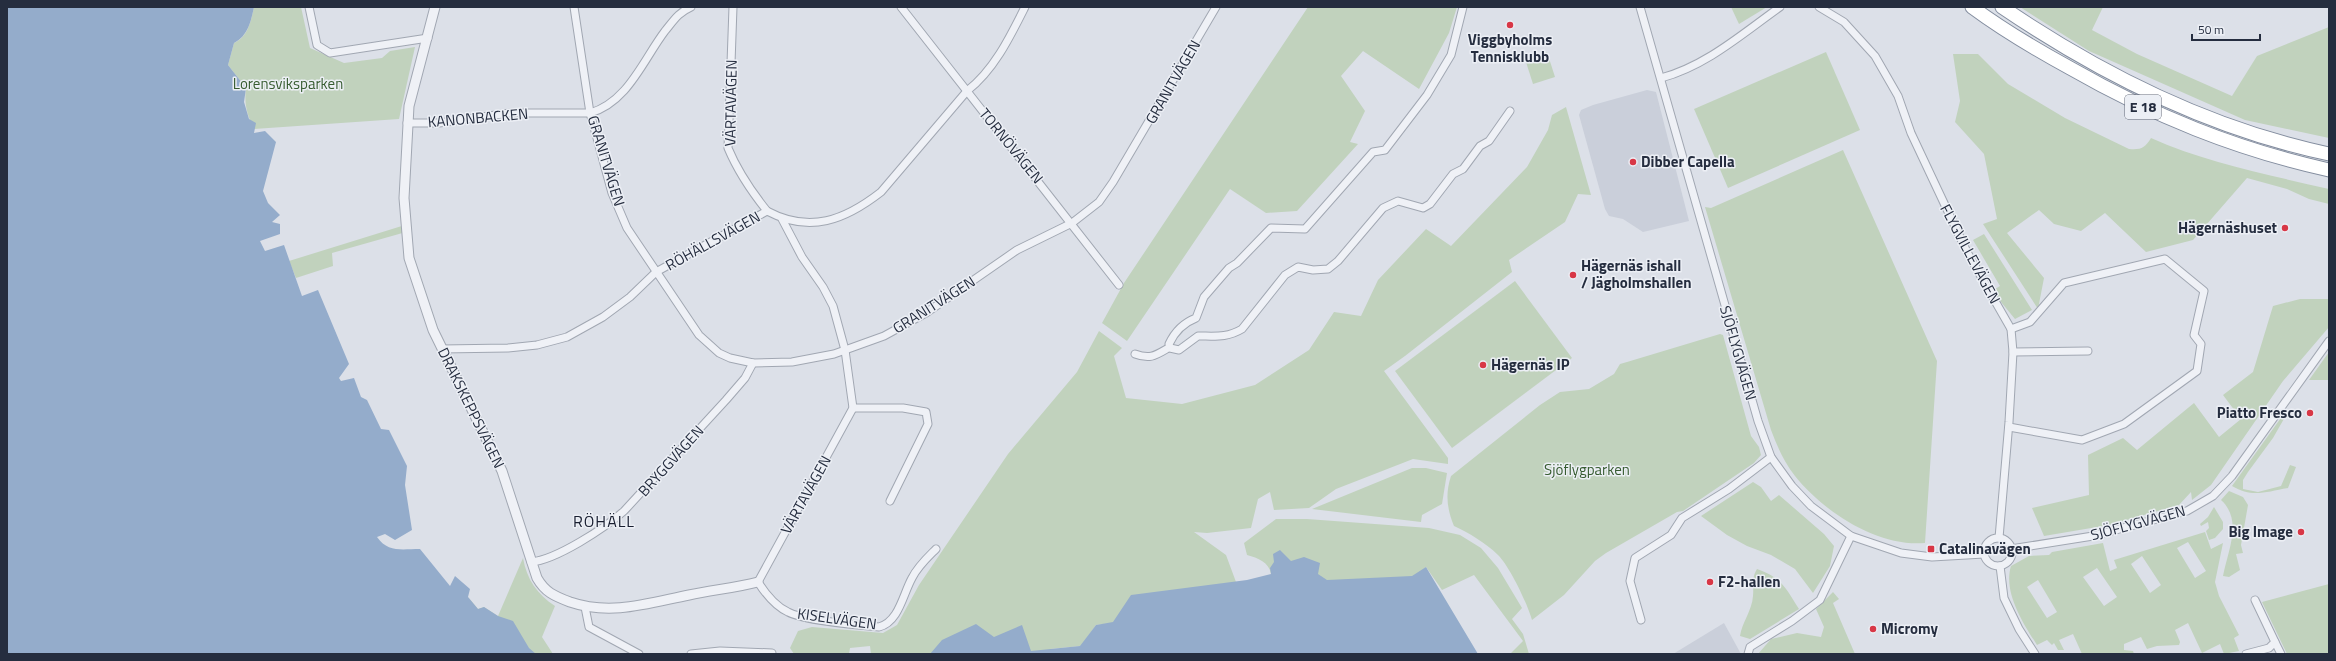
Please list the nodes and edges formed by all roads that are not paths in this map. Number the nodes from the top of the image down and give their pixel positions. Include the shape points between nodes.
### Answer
1 (309, 7) edge
2 (435, 7) edge
3 (574, 7) edge
4 (692, 7) edge
5 (733, 7) edge
6 (901, 7) edge
7 (1025, 7) edge
8 (1216, 7) edge
9 (1463, 7) edge
10 (1640, 7) edge
11 (1780, 7) edge
12 (1819, 7) edge
13 (1972, 7) edge
14 (2002, 7) edge
15 (428, 38) junction
16 (1661, 78) junction
17 (967, 91) junction
18 (1510, 111) dead end
19 (590, 113) junction
20 (407, 122) junction
21 (2329, 154) edge
22 (2329, 170) edge
23 (767, 211) junction
24 (782, 219) junction
25 (1072, 223) junction
26 (656, 272) junction
27 (1120, 285) dead end
28 (2011, 329) junction
29 (2329, 341) edge
30 (1170, 347) junction
31 (442, 349) junction
32 (845, 350) junction
33 (2088, 351) dead end
34 (2013, 352) junction
35 (1135, 354) dead end
36 (753, 363) junction
37 (853, 408) junction
38 (2009, 427) junction
39 (1771, 457) junction
40 (890, 501) dead end
41 (1851, 536) junction
42 (1999, 538) junction
43 (936, 549) dead end
44 (2011, 549) junction
45 (1984, 554) junction
46 (531, 562) junction
47 (2000, 566) junction
48 (758, 582) junction
49 (2256, 600) dead end
50 (584, 607) junction
51 (1641, 620) dead end
52 (2275, 642) junction
53 (1749, 650) edge
54 (772, 653) edge
55 (639, 654) edge
56 (691, 654) edge
57 (2035, 654) edge
58 (2246, 654) edge
59 (2281, 654) edge

1 - 15 street via 317,45 330,53
2 - 15 street, DRAKSKEPPSVÄGEN
3 - 19 street, GRANITVÄGEN
4 - 19 street, KANONBACKEN via 680,12 652,48 626,90 603,109
5 - 23 street, VÄRTAVÄGEN via 728,148 750,191
6 - 17 street, TORNÖVÄGEN
7 - 17 street, RÖHÄLLSVÄGEN via 996,60
8 - 25 street, GRANITVÄGEN via 1113,182 1099,202
9 - 30 street via 1451,55 1427,94 1385,150 1373,152 1305,229 1270,228 1204,296 1196,318 1178,330 1168,344
10 - 16 street, SJÖFLYGVÄGEN
11 - 16 street via 1715,54 1676,74
12 - 28 street, FLYGVILLEVÄGEN via 1844,22 1875,56 1898,96 1911,133 1966,252
13 - 22 highway, E 18 via 2045,54 2150,111 2213,137 2289,161
14 - 21 highway, E 18 via 2115,77 2187,111 2257,136
15 - 20 street, DRAKSKEPPSVÄGEN via 412,89
16 - 39 street, SJÖFLYGVÄGEN via 1703,232 1758,421
17 - 24 street, RÖHÄLLSVÄGEN via 881,192 865,204 832,220 800,222
17 - 25 street, TORNÖVÄGEN
18 - 30 street via 1489,141 1480,146 1462,169 1453,174 1430,204 1423,208 1398,201 1383,208 1338,261 1328,269 1298,267 1285,275 1242,329 1232,335 1198,336 1179,350
19 - 20 street, KANONBACKEN via 510,113 439,123
19 - 26 street, GRANITVÄGEN via 612,193 628,228
20 - 31 street, DRAKSKEPPSVÄGEN via 404,198 406,241 424,308
23 - 24 street, RÖHÄLLSVÄGEN
23 - 26 street, RÖHÄLLSVÄGEN
24 - 32 street via 802,257 828,296
25 - 27 street, TORNÖVÄGEN
25 - 32 street, GRANITVÄGEN via 1017,250 904,326
26 - 31 street, RÖHÄLLSVÄGEN via 608,314 567,337 518,347
26 - 36 street, GRANITVÄGEN via 688,321 710,345 730,358
28 - 34 street, FLYGVILLEVÄGEN
28 - 38 street via 2030,322 2064,283 2165,259 2204,291 2194,335 2200,344 2197,371 2124,424 2082,440
29 - 44 street, SJÖFLYGVÄGEN via 2232,476 2213,496 2187,511 2125,529
30 - 35 street via 1157,356 1145,358
31 - 46 street, DRAKSKEPPSVÄGEN via 502,471
32 - 36 street, GRANITVÄGEN via 792,362
32 - 37 street
33 - 34 street
34 - 38 street, FLYGVILLEVÄGEN
36 - 46 street, BRYGGVÄGEN via 736,389 610,524 540,561
37 - 40 street via 902,408 926,412 928,424
37 - 48 street, VÄRTAVÄGEN
38 - 42 street, FLYGVILLEVÄGEN
39 - 41 street, SJÖFLYGVÄGEN via 1792,486 1811,506
39 - 51 street via 1729,489 1682,518 1671,535 1635,558 1630,581
41 - 45 street, SJÖFLYGVÄGEN via 1902,553 1932,557
41 - 53 street via 1820,600
42 - 44 street via 2007,542
42 - 45 street via 1988,543
43 - 48 street, KISELVÄGEN via 923,561 912,577 894,615 886,625 879,627 787,612 765,593
44 - 47 street via 2008,561
45 - 47 street via 1991,564
46 - 50 street, DRAKSKEPPSVÄGEN via 544,590
47 - 57 street via 2004,598
48 - 50 street, DRAKSKEPPSVÄGEN via 634,607
49 - 52 street
50 - 55 street via 589,627
52 - 58 street via 2270,648
52 - 59 street
54 - 56 street via 720,651

